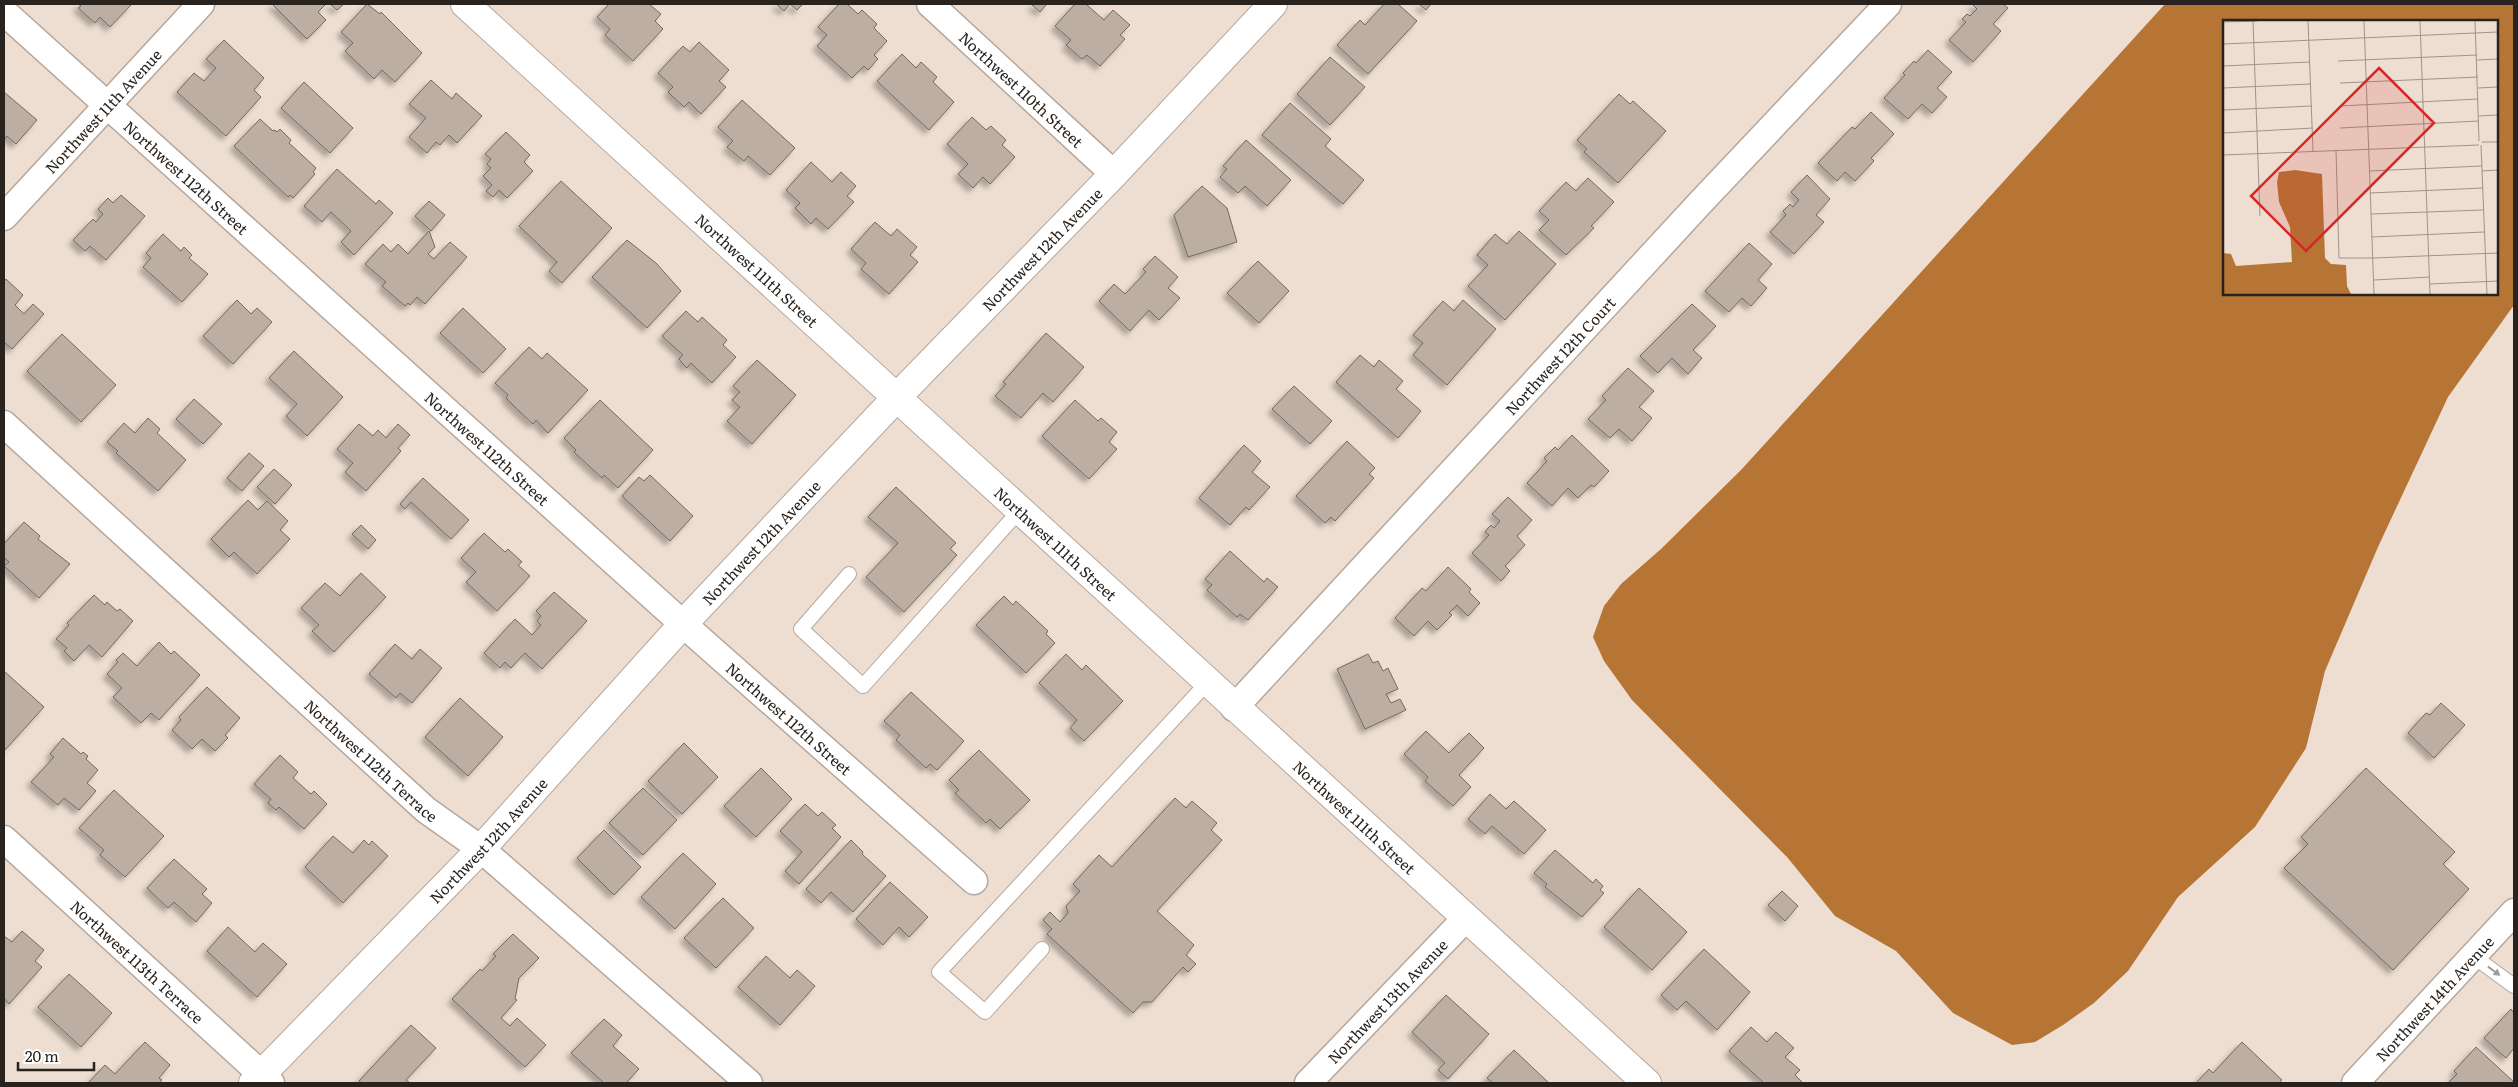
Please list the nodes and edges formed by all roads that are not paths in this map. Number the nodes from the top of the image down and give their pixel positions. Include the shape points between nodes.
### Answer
1 (201, 4) edge
2 (466, 4) edge
3 (930, 4) edge
4 (1273, 4) edge
5 (1888, 4) edge
6 (4, 12) edge
7 (107, 107) junction
8 (1114, 174) junction
9 (4, 217) edge
10 (898, 396) junction
11 (4, 424) edge
12 (1020, 510) junction
13 (849, 574) dead end
14 (683, 624) junction
15 (1207, 683) junction
16 (1234, 708) junction
17 (4, 840) edge
18 (481, 849) junction
19 (974, 881) dead end
20 (1466, 918) junction
21 (2510, 926) edge
22 (1042, 949) dead end
23 (2473, 956) junction
24 (2514, 986) edge
25 (262, 1080) edge
26 (749, 1083) edge
27 (1308, 1083) edge
28 (1647, 1083) edge
29 (2355, 1083) edge

1 - 7 street, Northwest 11th Avenue
2 - 10 street, Northwest 111th Street
3 - 8 street, Northwest 110th Street
4 - 8 street, Northwest 12th Avenue
5 - 16 street, Northwest 12th Court via 1693,210
6 - 7 street, Northwest 112th Street
7 - 9 street, Northwest 11th Avenue
7 - 14 street, Northwest 112th Street
8 - 10 street, Northwest 12th Avenue
10 - 12 street, Northwest 111th Street
10 - 14 street, Northwest 12th Avenue
11 - 18 street, Northwest 112th Terrace via 426,810
12 - 13 lane via 863,686 801,629
12 - 15 street, Northwest 111th Street
14 - 18 street, Northwest 12th Avenue
14 - 19 street, Northwest 112th Street
15 - 16 street, Northwest 111th Street
15 - 22 lane via 939,972 985,1012
16 - 20 street, Northwest 111th Street
17 - 25 street, Northwest 113th Terrace
18 - 25 street, Northwest 12th Avenue
18 - 26 street, Northwest 112th Terrace
20 - 27 street, Northwest 13th Avenue
20 - 28 street, Northwest 111th Street
21 - 23 street, Northwest 14th Avenue
23 -> 24 lane
23 - 29 street, Northwest 14th Avenue

